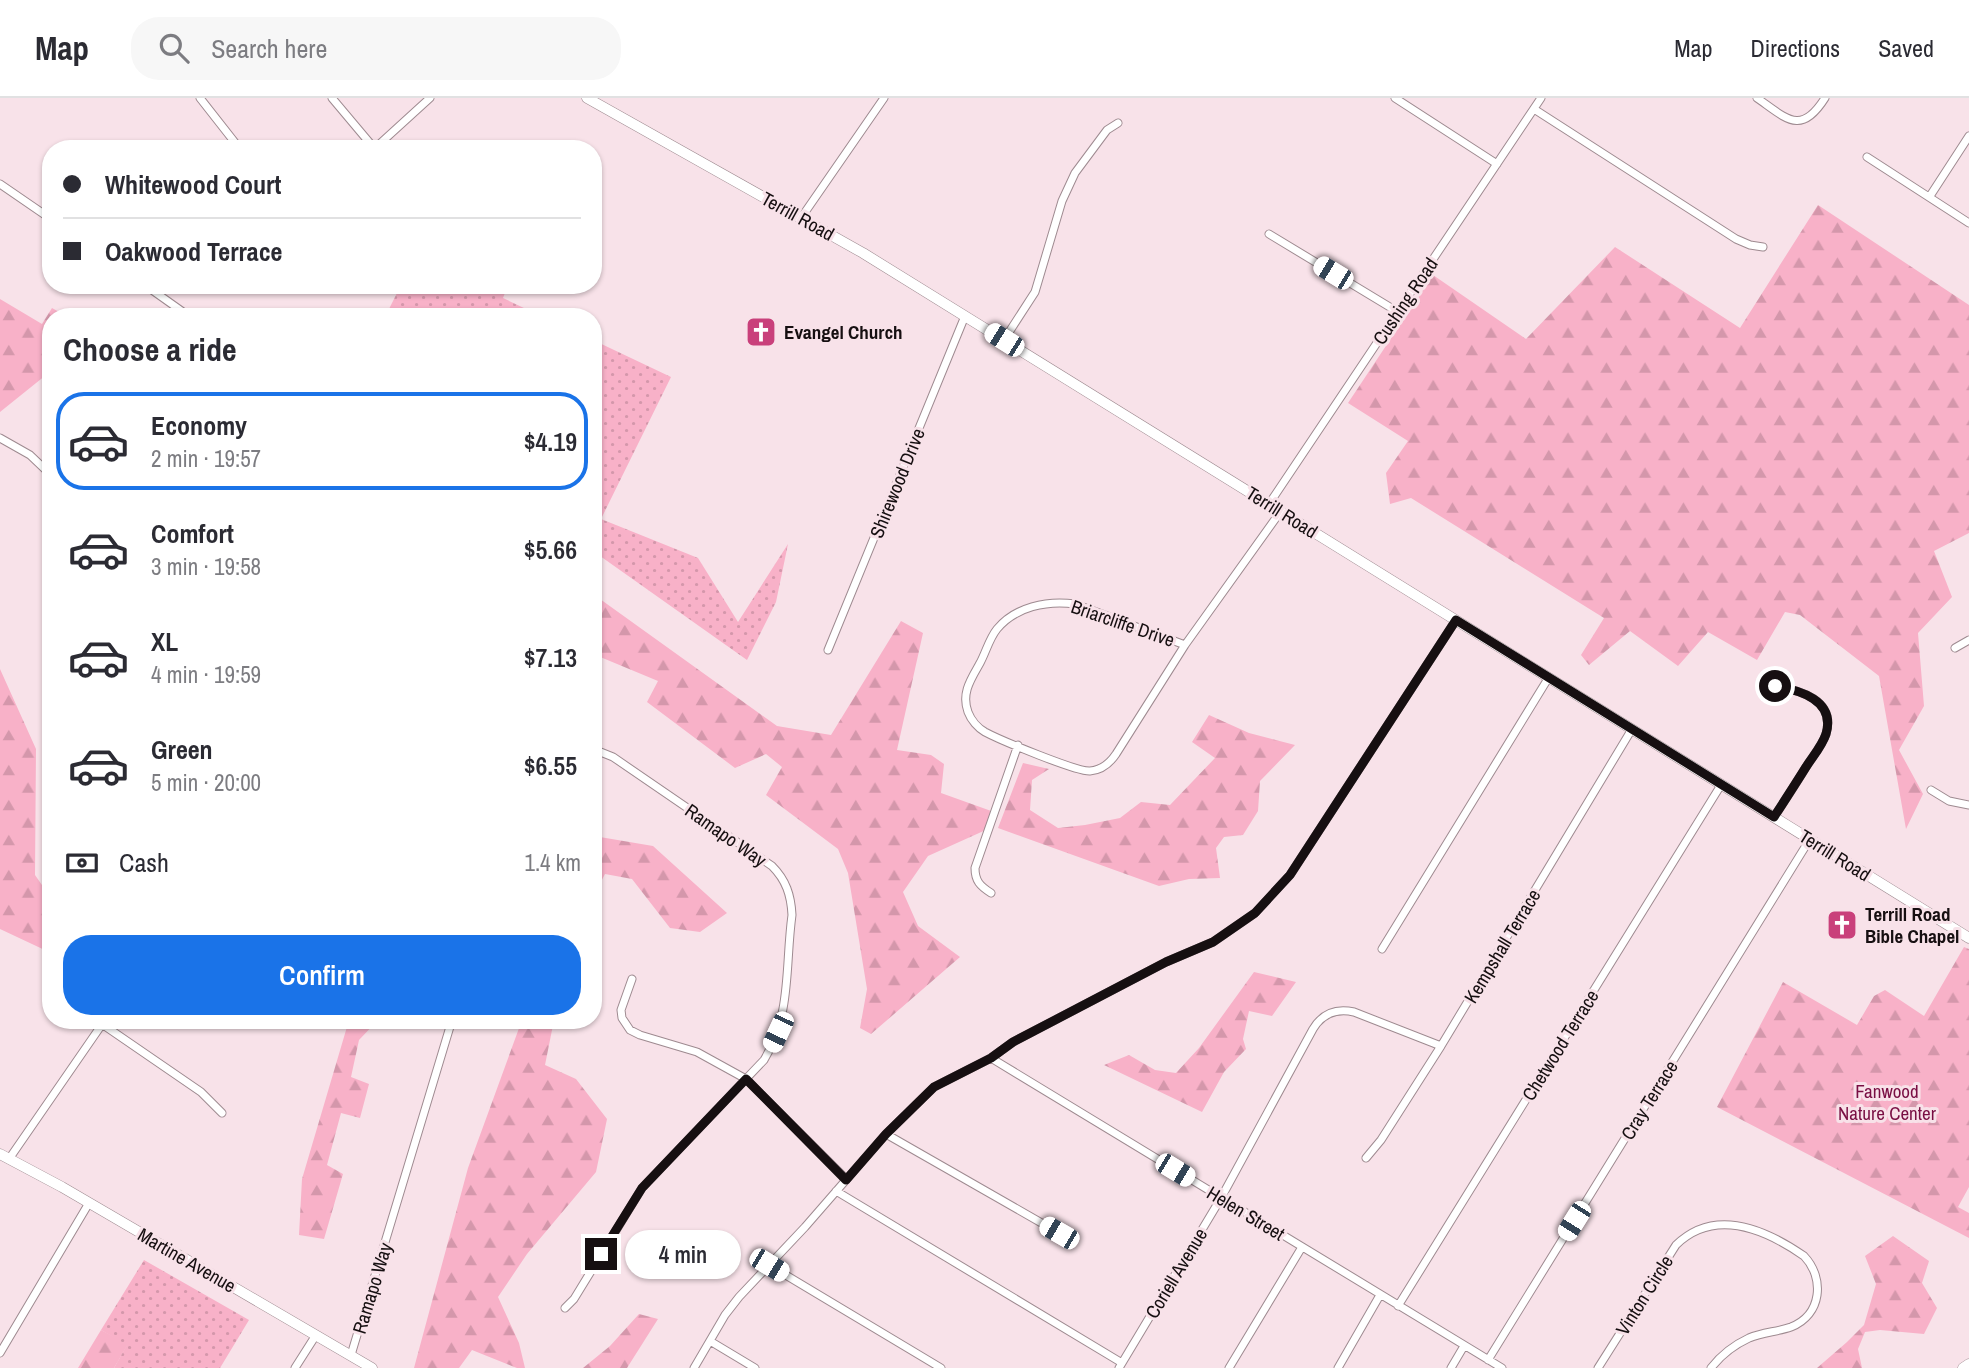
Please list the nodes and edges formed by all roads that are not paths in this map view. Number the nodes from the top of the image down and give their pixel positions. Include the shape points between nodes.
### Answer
1 (200, 98) edge
2 (332, 98) edge
3 (430, 98) edge
4 (587, 98) edge
5 (884, 98) edge
6 (1395, 98) edge
7 (1541, 98) edge
8 (1757, 98) edge
9 (1825, 98) edge
10 (1534, 109) junction
11 (1118, 123) dead end
12 (1969, 136) edge
13 (233, 140) edge
14 (367, 140) edge
15 (384, 140) edge
16 (1867, 157) dead end
17 (1497, 164) junction
18 (0, 184) edge
19 (1930, 196) junction
20 (42, 213) edge
21 (801, 218) junction
22 (1969, 223) edge
23 (1269, 234) dead end
24 (1763, 247) dead end
25 (158, 294) edge
26 (177, 308) edge
27 (1398, 312) junction
28 (965, 316) junction
29 (1004, 340) junction
30 (0, 438) edge
31 (42, 464) edge
32 (1269, 504) junction
33 (1281, 512) junction
34 (1456, 620) junction
35 (1969, 640) edge
36 (1185, 645) junction
37 (1955, 648) dead end
38 (828, 650) dead end
39 (1549, 677) junction
40 (1775, 686) dead end
41 (1633, 729) junction
42 (1018, 745) junction
43 (602, 753) edge
44 (1721, 785) junction
45 (1931, 790) dead end
46 (1969, 805) edge
47 (1774, 817) junction
48 (1810, 839) junction
49 (991, 892) dead end
50 (1969, 938) edge
51 (1382, 949) dead end
52 (632, 979) dead end
53 (99, 1029) edge
54 (114, 1029) edge
55 (449, 1029) edge
56 (1441, 1046) junction
57 (991, 1058) junction
58 (746, 1079) junction
59 (222, 1113) dead end
60 (886, 1134) junction
61 (5, 1156) edge
62 (1366, 1158) dead end
63 (846, 1180) junction
64 (836, 1191) junction
65 (1221, 1198) junction
66 (89, 1203) junction
67 (1059, 1233) dead end
68 (1302, 1247) junction
69 (769, 1265) junction
70 (1380, 1296) junction
71 (1398, 1306) junction
72 (565, 1308) dead end
73 (316, 1335) junction
74 (710, 1341) junction
75 (1464, 1346) junction
76 (0, 1353) edge
77 (351, 1355) junction
78 (1488, 1360) junction
79 (1969, 1364) edge
80 (1120, 1366) edge
81 (295, 1368) edge
82 (372, 1368) edge
83 (694, 1368) edge
84 (755, 1368) edge
85 (941, 1368) edge
86 (1229, 1368) edge
87 (1338, 1368) edge
88 (1451, 1368) edge
89 (1502, 1368) edge
90 (1598, 1368) edge
91 (1711, 1368) edge
92 (1964, 1368) edge

1 - 13 street
2 - 14 street
3 - 15 street
4 - 21 street, Terrill Road
5 - 21 street
6 - 17 street
7 - 10 street, Cushing Road
8 - 9 street via 1790,120 1805,120
10 - 17 street, Cushing Road
10 - 24 street via 1736,239
11 - 29 street via 1075,173 1035,292
12 - 19 street
16 - 19 street
17 - 27 street, Cushing Road
18 - 20 street
19 - 22 street
21 - 28 street, Terrill Road
23 - 27 street
25 - 26 street
27 - 32 street, Cushing Road
28 - 29 street, Terrill Road
28 - 38 street, Shirewood Drive
29 - 32 street, Terrill Road
30 - 31 street
32 - 33 street, Terrill Road
33 - 34 street, Terrill Road
33 - 36 street, Briarcliffe Drive
34 - 39 street, Terrill Road
34 - 57 street via 1290,875 1255,913 1213,942 1166,962
35 - 37 street
36 - 42 street, Briarcliffe Drive via 1107,764 1082,770
36 - 42 street, Briarcliffe Drive via 1075,604 1040,605 1016,614 995,631 965,696 968,712 984,732
39 - 41 street, Terrill Road
39 - 51 street
40 - 47 street via 1796,689 1815,699 1827,723 1821,743
41 - 44 street, Terrill Road
41 - 56 street, Kempshall Terrace
42 - 49 street via 975,868 977,881
43 - 58 street, Ramapo Way via 772,866 786,885 792,915 781,1021 764,1060
44 - 47 street, Terrill Road
44 - 71 street, Chetwood Terrace
45 - 46 street via 1949,801
47 - 48 street, Terrill Road
48 - 50 street, Terrill Road
48 - 78 street, Cray Terrace
52 - 58 street via 621,1010 630,1030 698,1052
53 - 61 street
54 - 59 street via 201,1092
55 - 77 street, Ramapo Way
56 - 62 street, Kempshall Terrace
56 - 65 street, Coriell Avenue via 1347,1011 1327,1014 1313,1029
57 - 60 street via 934,1087
57 - 65 street, Helen Street
58 - 63 street
58 - 72 street, Ramapo Way via 642,1188
60 - 63 street
60 - 67 street
61 - 66 street, Martine Avenue
63 - 64 street
64 - 69 street
64 - 80 street
65 - 68 street, Helen Street
65 - 80 street, Coriell Avenue
66 - 73 street, Martine Avenue
66 - 76 street
68 - 70 street, Helen Street
68 - 86 street
69 - 74 street via 738,1297
69 - 85 street
70 - 71 street, Helen Street
70 - 87 street
71 - 75 street, Helen Street
73 - 77 street, Martine Avenue
73 - 81 street
74 - 83 street
74 - 84 street
75 - 78 street, Helen Street
75 - 88 street
77 - 82 street, Martine Avenue
78 - 89 street, Helen Street
79 - 92 street
90 - 91 street, Vinton Circle via 1676,1245 1706,1226 1741,1225 1804,1256 1817,1278 1818,1295 1799,1323 1748,1338

